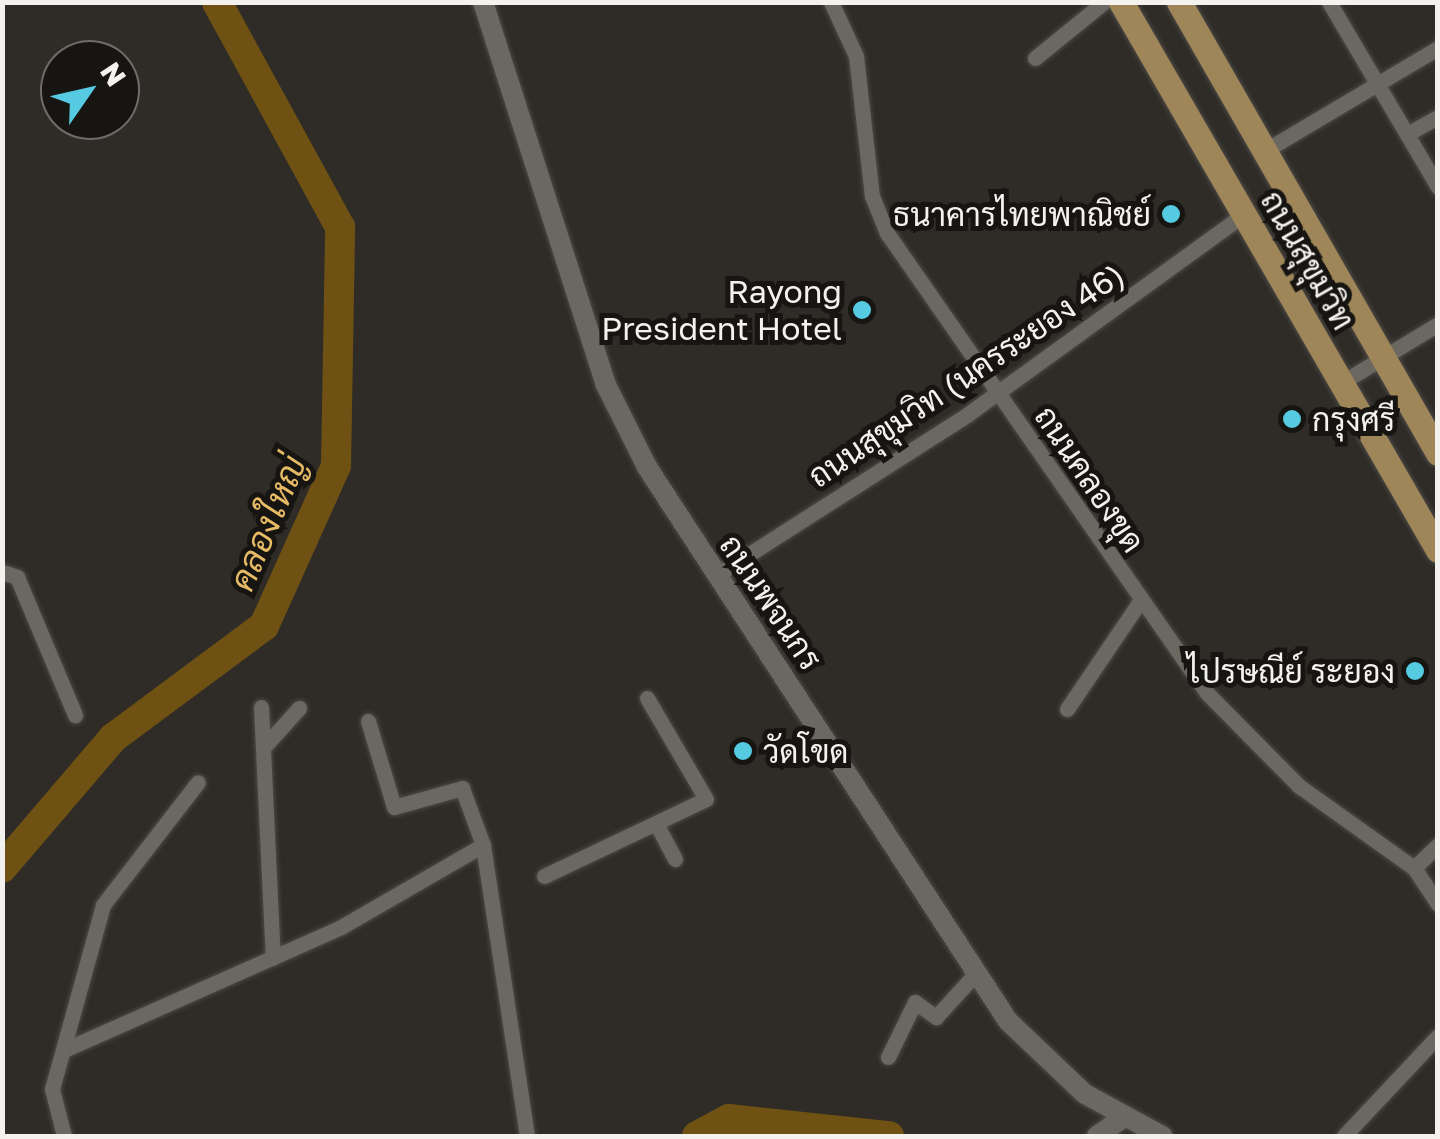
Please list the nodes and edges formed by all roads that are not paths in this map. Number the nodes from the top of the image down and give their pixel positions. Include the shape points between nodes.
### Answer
1 (483, 2) edge
2 (832, 2) edge
3 (1104, 2) edge
4 (1121, 2) edge
5 (1179, 2) edge
6 (1329, 2) edge
7 (1438, 48) edge
8 (1035, 58) dead end
9 (1377, 83) junction
10 (1438, 117) edge
11 (1407, 134) junction
12 (1266, 150) junction
13 (1438, 187) edge
14 (1244, 214) junction
15 (1438, 324) edge
16 (1382, 357) junction
17 (1341, 383) junction
18 (998, 392) junction
19 (1438, 453) edge
20 (1438, 550) edge
21 (2, 572) edge
22 (715, 576) junction
23 (1140, 600) junction
24 (647, 698) dead end
25 (262, 707) dead end
26 (299, 708) dead end
27 (1068, 709) dead end
28 (75, 715) dead end
29 (368, 722) dead end
30 (264, 748) junction
31 (198, 782) dead end
32 (658, 829) junction
33 (484, 845) junction
34 (1438, 845) edge
35 (675, 858) dead end
36 (1414, 868) junction
37 (544, 876) dead end
38 (1438, 904) edge
39 (273, 958) junction
40 (976, 973) junction
41 (1438, 1036) edge
42 (66, 1049) junction
43 (888, 1057) dead end
44 (1124, 1116) junction
45 (1156, 1133) edge
46 (64, 1136) edge
47 (527, 1136) edge
48 (1097, 1136) edge
49 (1344, 1136) edge

1 - 22 street, ถนนพจนกร via 604,383
2 - 18 street, ถนนคลองขุด via 859,70 878,214
3 - 8 street
4 - 14 main road, ถนนสุขุมวิท
5 - 12 main road, ถนนสุขุมวิท
6 - 9 street
7 - 9 street
9 - 11 street
9 - 12 street
10 - 11 street
11 - 13 street
12 - 16 main road, ถนนสุขุมวิท
14 - 17 main road, ถนนสุขุมวิท
14 - 18 street, ถนนสุขุมวิท (นครระยอง 46)
15 - 16 street
16 - 17 street
16 - 19 main road, ถนนสุขุมวิท
17 - 20 main road, ถนนสุขุมวิท
18 - 22 street, ถนนสุขุมวิท (นครระยอง 46)
18 - 23 street, ถนนคลองขุด
21 - 28 street via 17,577
22 - 40 street, ถนนพจนกร
23 - 27 street
23 - 36 street, ถนนคลองขุด via 1262,752
24 - 32 street via 706,799
25 - 30 street
26 - 30 street
29 - 33 street via 394,807 462,788
30 - 39 street
31 - 42 street via 102,905
32 - 35 street
32 - 37 street
33 - 39 street
33 - 47 street
34 - 36 street
36 - 38 street, ถนนคลองขุด
39 - 42 street
40 - 43 street via 936,1016 915,1002
40 - 44 street, ถนนพจนกร via 1008,1022
41 - 49 street
42 - 46 street via 52,1089
44 - 45 street, ถนนพจนกร
44 - 48 street

